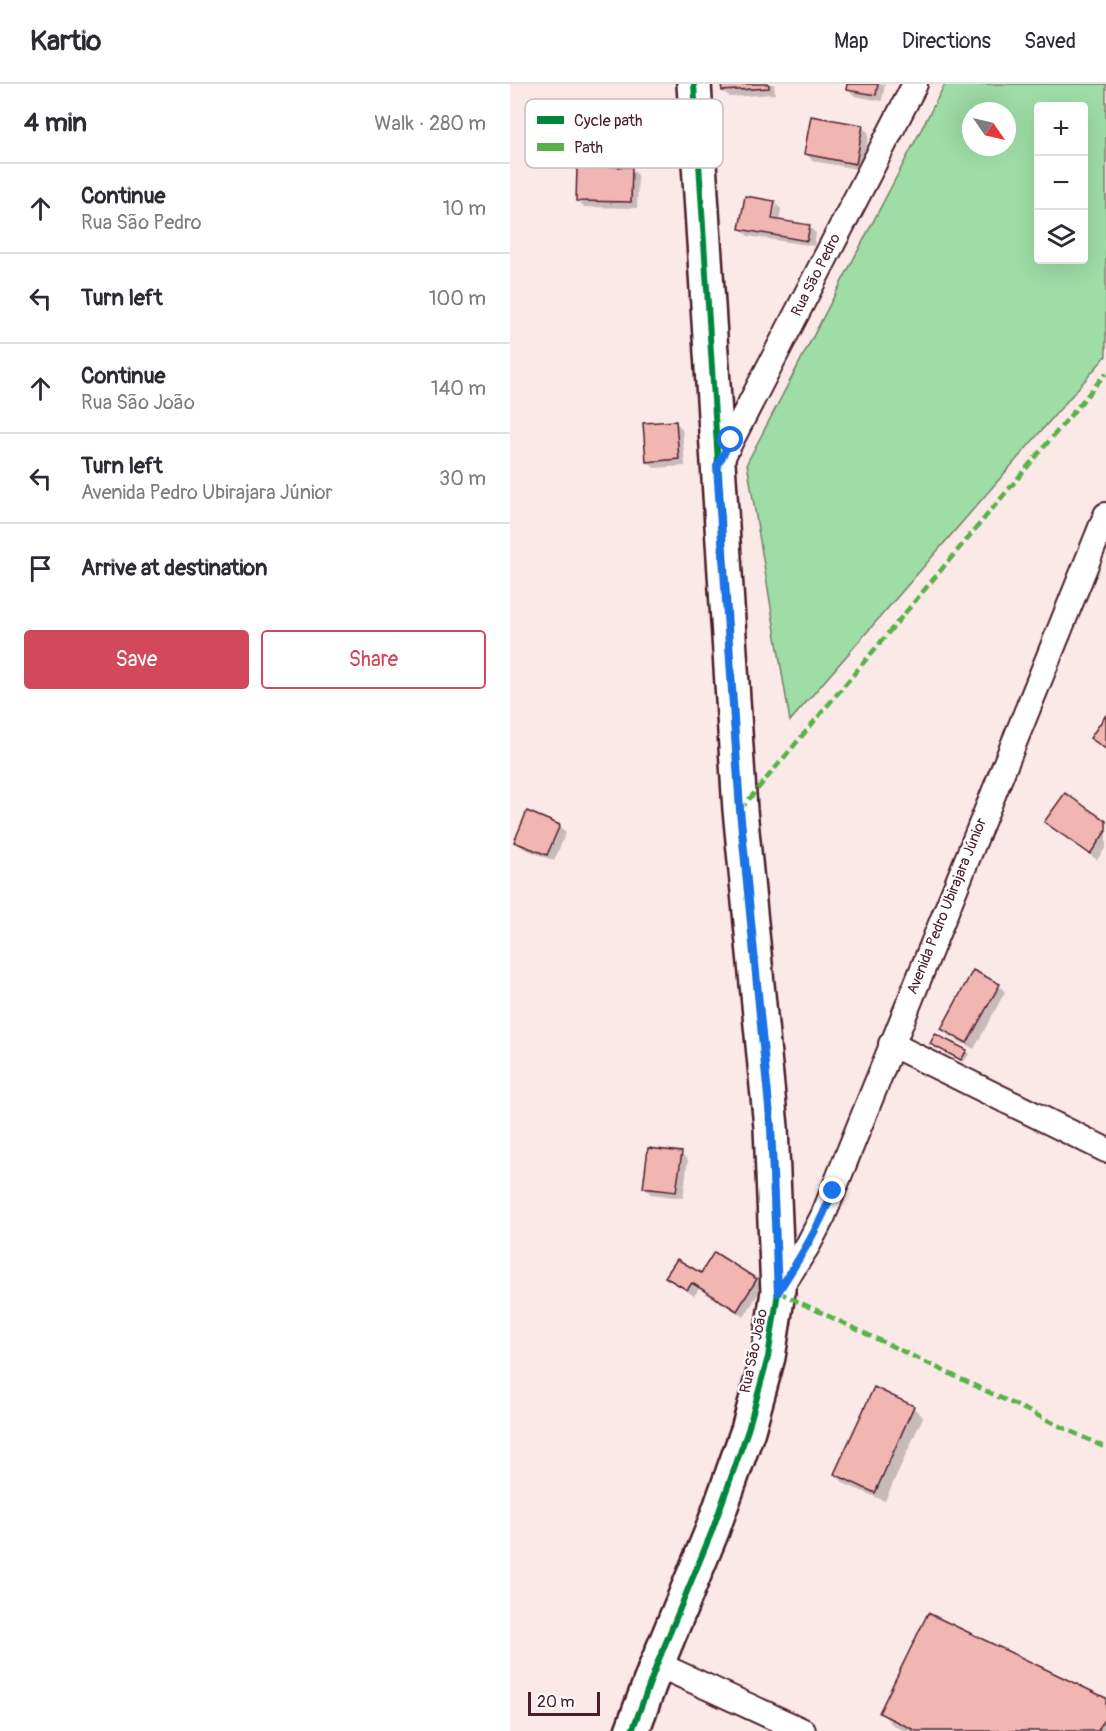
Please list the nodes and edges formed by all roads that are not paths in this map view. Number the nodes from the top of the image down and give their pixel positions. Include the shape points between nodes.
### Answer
1 (694, 84) edge
2 (915, 84) edge
3 (695, 99) edge
4 (699, 168) edge
5 (717, 466) junction
6 (1106, 515) edge
7 (891, 1044) junction
8 (1106, 1150) edge
9 (778, 1292) junction
10 (657, 1664) junction
11 (632, 1731) edge
12 (803, 1731) edge

1 - 3 street, Rua São João
2 - 5 street, Rua São Pedro
4 - 5 street, Rua São João
5 - 9 street, Rua São João via 740,810 771,1127
6 - 7 street, Avenida Pedro Ubirajara Júnior
7 - 8 street
7 - 9 street, Avenida Pedro Ubirajara Júnior via 823,1216
9 - 10 street, Rua São João via 768,1357 748,1430 712,1531
10 - 11 street, Rua São João
10 - 12 street

